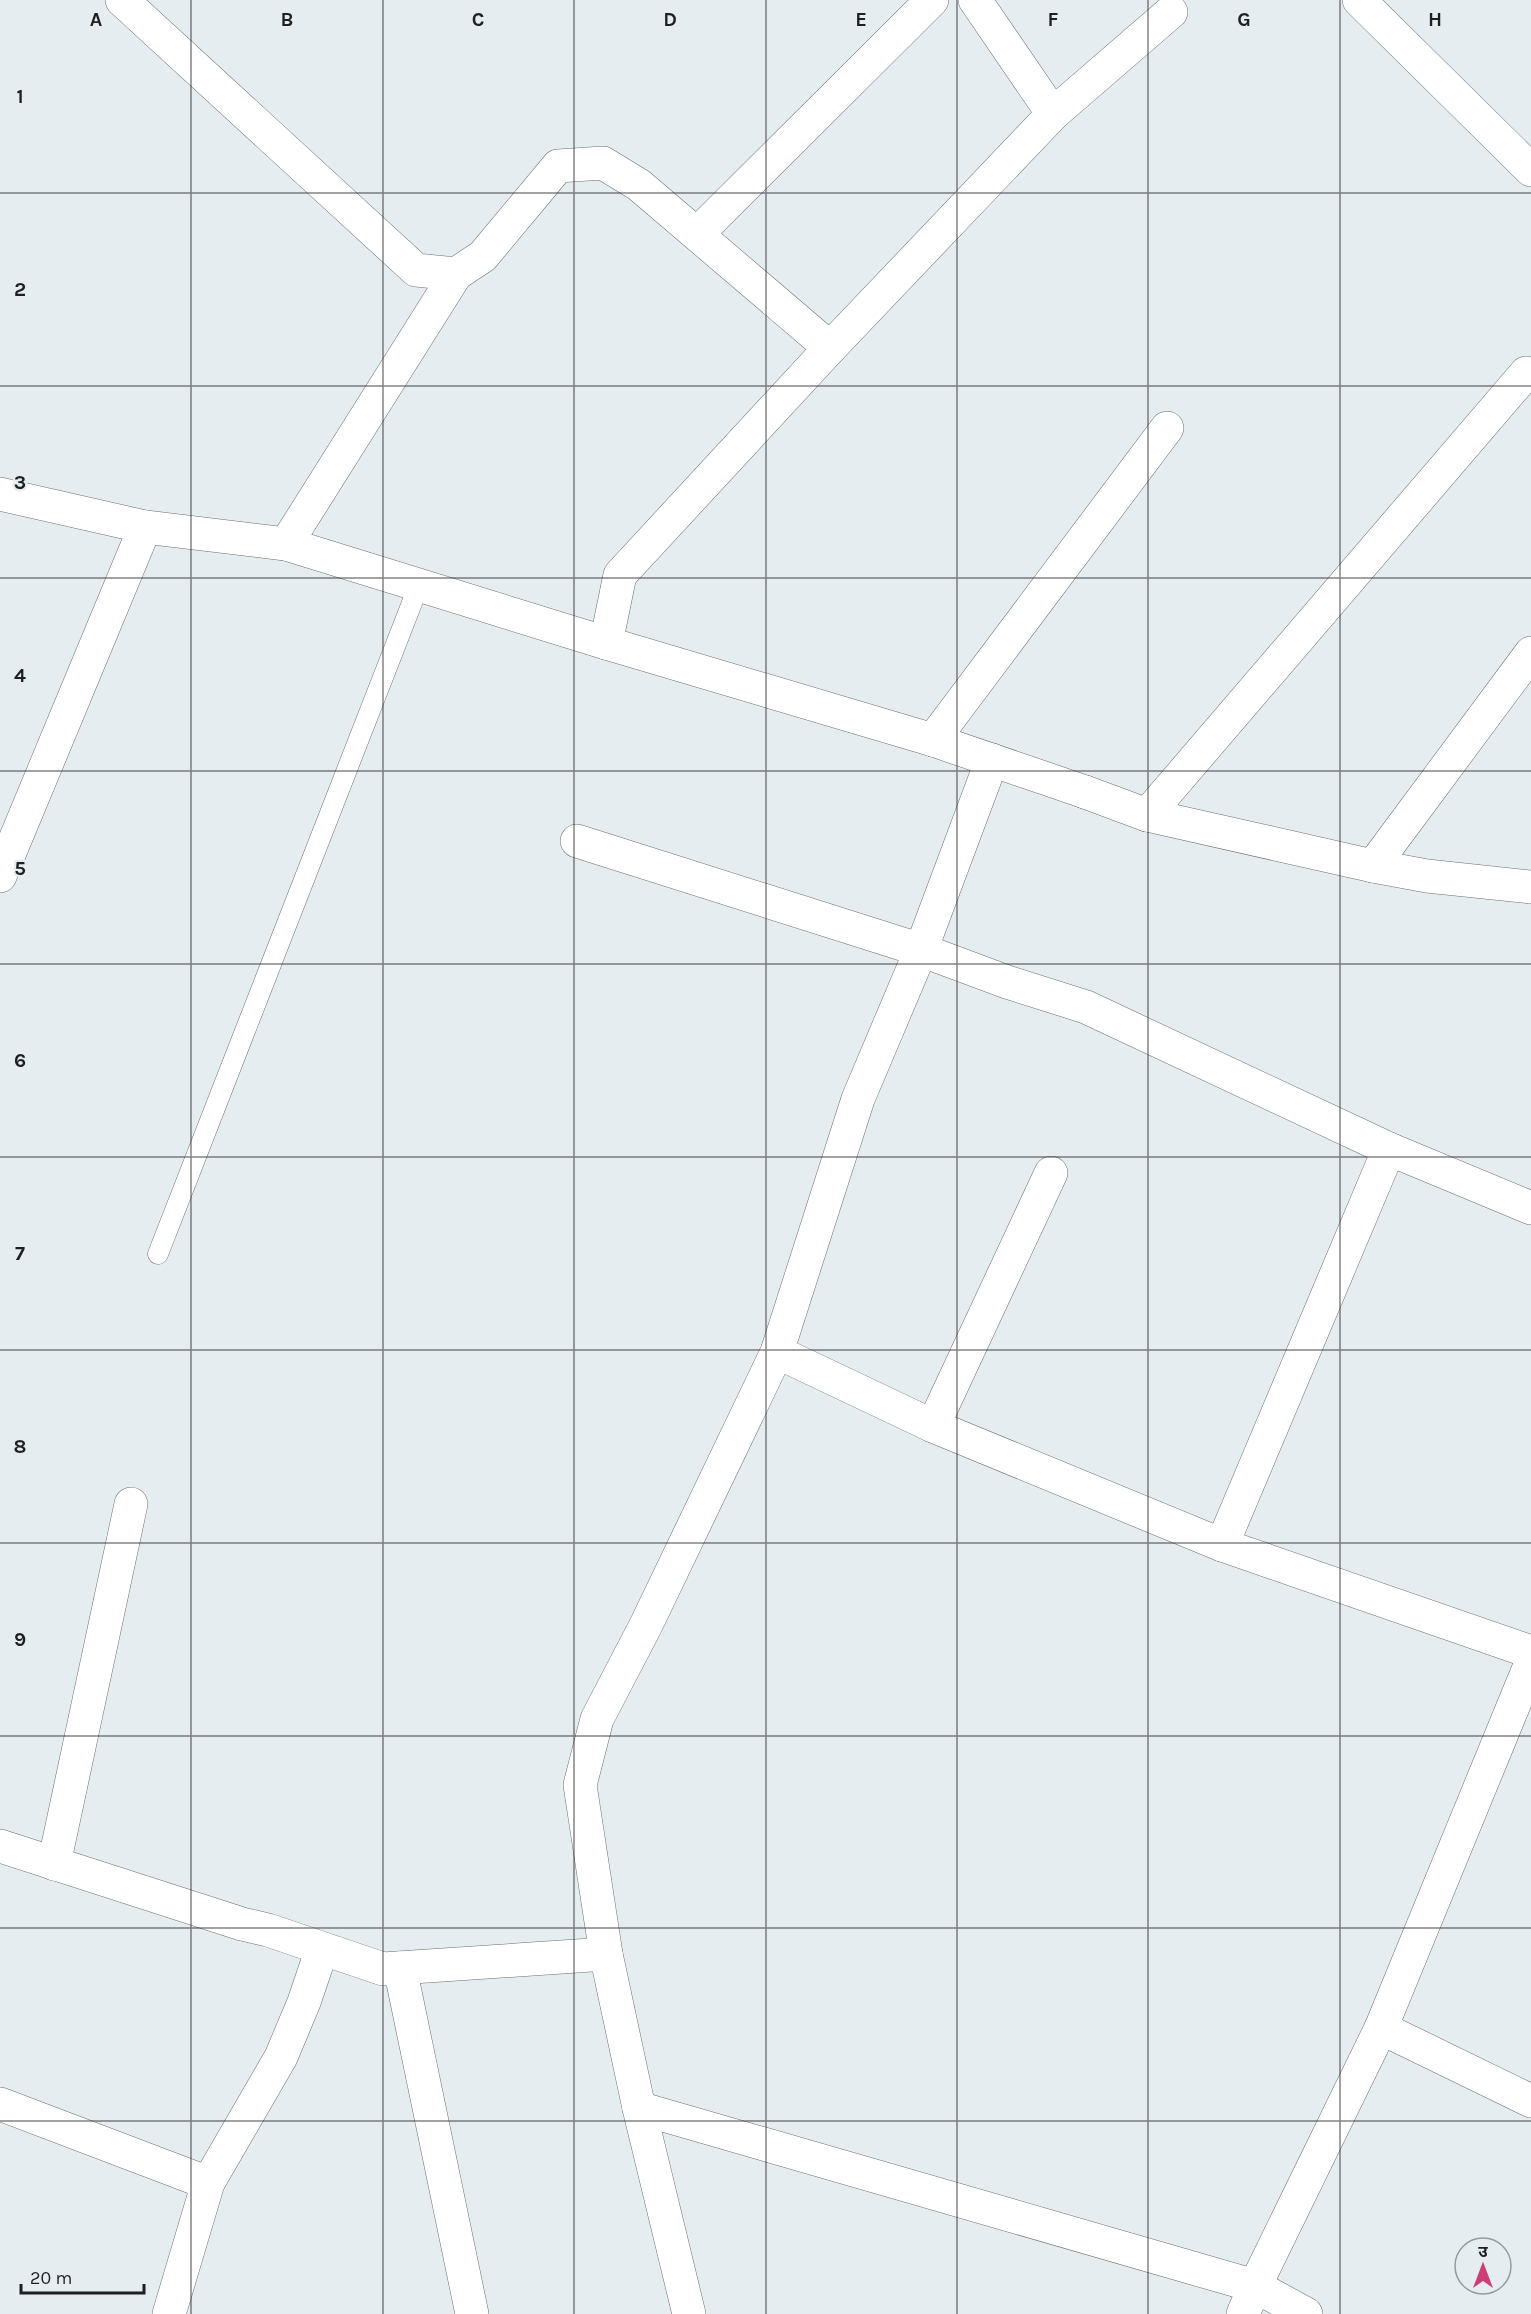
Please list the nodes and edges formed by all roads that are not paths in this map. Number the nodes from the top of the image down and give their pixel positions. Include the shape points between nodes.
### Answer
1 (122, 0) edge
2 (932, 0) edge
3 (975, 0) edge
4 (1359, 0) edge
5 (1171, 12) dead end
6 (1053, 114) junction
7 (1525, 153) edge
8 (697, 234) junction
9 (456, 274) junction
10 (830, 348) junction
11 (1527, 373) dead end
12 (1167, 428) dead end
13 (0, 494) edge
14 (146, 527) junction
15 (286, 544) junction
16 (419, 585) junction
17 (606, 644) junction
18 (1531, 653) edge
19 (933, 740) junction
20 (992, 760) junction
21 (1147, 815) junction
22 (577, 841) dead end
23 (1373, 866) junction
24 (0, 876) edge
25 (1531, 887) edge
26 (921, 950) junction
27 (1389, 1149) junction
28 (1051, 1173) dead end
29 (1531, 1208) edge
30 (158, 1254) dead end
31 (777, 1352) junction
32 (933, 1426) junction
33 (131, 1504) dead end
34 (1222, 1545) junction
35 (1531, 1652) edge
36 (1531, 1663) edge
37 (0, 1846) edge
38 (54, 1864) junction
39 (322, 1949) junction
40 (606, 1954) junction
41 (400, 1968) junction
42 (1380, 2028) junction
43 (1531, 2101) edge
44 (0, 2104) edge
45 (639, 2108) junction
46 (208, 2183) junction
47 (1249, 2300) edge
48 (169, 2314) edge
49 (472, 2314) edge
50 (689, 2314) edge
51 (1306, 2314) edge

1 - 9 street via 416,270
2 - 8 street
3 - 6 street
4 - 7 street
5 - 6 street
6 - 10 street
8 - 9 street via 639,185 603,163 558,166 483,256
8 - 10 street
9 - 15 street
10 - 17 street via 620,575
11 - 21 street
12 - 19 street
13 - 14 street
14 - 15 street
14 - 24 street
15 - 16 street
16 - 17 street
16 - 30 lane
17 - 19 street
18 - 23 street
19 - 20 street
20 - 21 street
20 - 26 street
21 - 23 street
22 - 26 street
23 - 25 street
26 - 27 street via 1086,1007
26 - 31 street via 858,1099
27 - 29 street
27 - 34 street
28 - 32 street
31 - 32 street
31 - 40 street via 597,1719 580,1785
32 - 34 street
33 - 38 street
34 - 35 street
36 - 42 street
37 - 38 street
38 - 39 street
39 - 41 street via 383,1969
39 - 46 street via 280,2057
40 - 41 street
40 - 45 street
41 - 49 street
42 - 43 street
42 - 47 street
44 - 46 street
45 - 47 street
45 - 50 street
46 - 48 street
47 - 51 street

